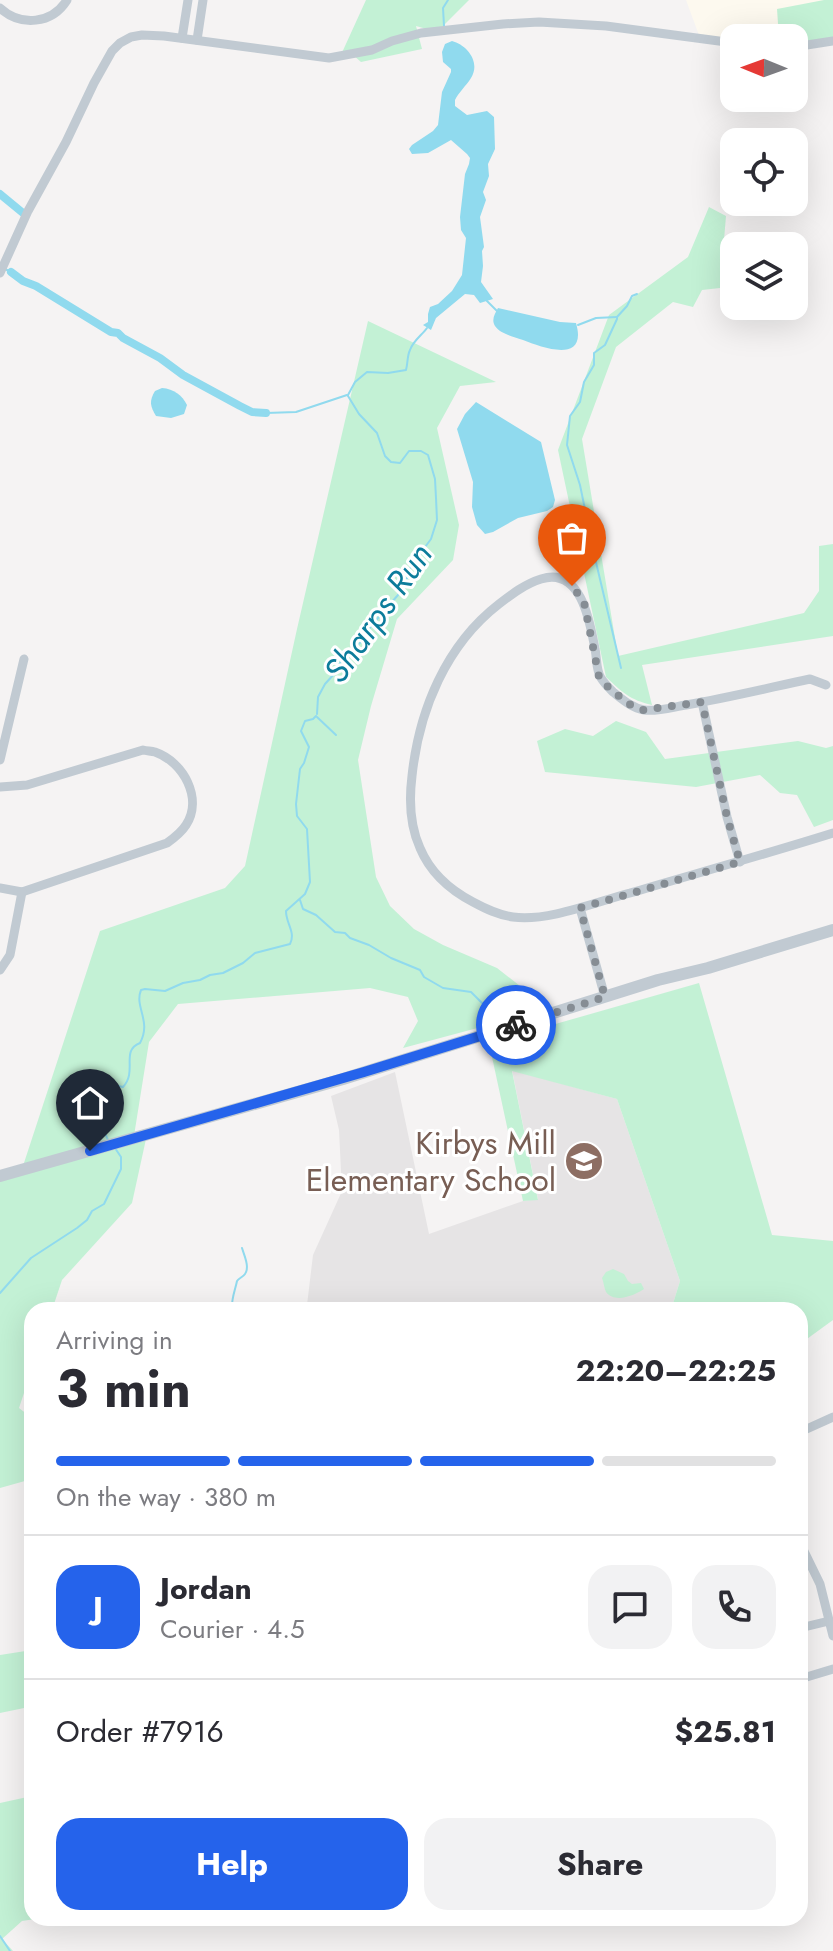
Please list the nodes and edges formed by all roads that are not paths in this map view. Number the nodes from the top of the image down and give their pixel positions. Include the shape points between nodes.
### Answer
1 (67, 0) edge
2 (188, 0) edge
3 (203, 0) edge
4 (0, 8) edge
5 (182, 38) junction
6 (197, 40) junction
7 (720, 41) edge
8 (833, 41) edge
9 (808, 45) edge
10 (0, 273) edge
11 (24, 659) dead end
12 (826, 685) dead end
13 (702, 702) junction
14 (0, 760) edge
15 (0, 787) edge
16 (833, 833) edge
17 (740, 862) junction
18 (0, 888) edge
19 (22, 892) junction
20 (580, 908) junction
21 (833, 930) edge
22 (0, 970) edge
23 (605, 997) junction
24 (0, 1176) edge
25 (833, 1417) edge
26 (808, 1428) edge
27 (808, 1559) edge
28 (829, 1621) junction
29 (808, 1626) edge
30 (833, 1636) edge
31 (833, 1669) edge
32 (808, 1677) edge

1 - 4 street via 42,20 17,18
2 - 5 street
3 - 6 street
5 - 6 street
5 - 10 street via 131,37 112,51
6 - 7 street via 329,58 421,33 554,22
8 - 9 street
11 - 14 street
12 - 13 street via 810,679
13 - 17 street
13 - 20 street via 643,710 609,688 599,677 584,602 562,578 542,578 516,591 487,613 447,663 430,698 414,761 410,791 420,849 438,876 461,896 495,913 533,918
15 - 19 street via 27,785 143,750 170,761 189,783 188,823 167,843
16 - 17 street
17 - 20 street
18 - 19 street
19 - 22 street via 10,955
20 - 23 street
21 - 23 street
23 - 24 street via 393,1064
25 - 26 street
27 - 28 street
28 - 29 street
28 - 30 street
31 - 32 street

